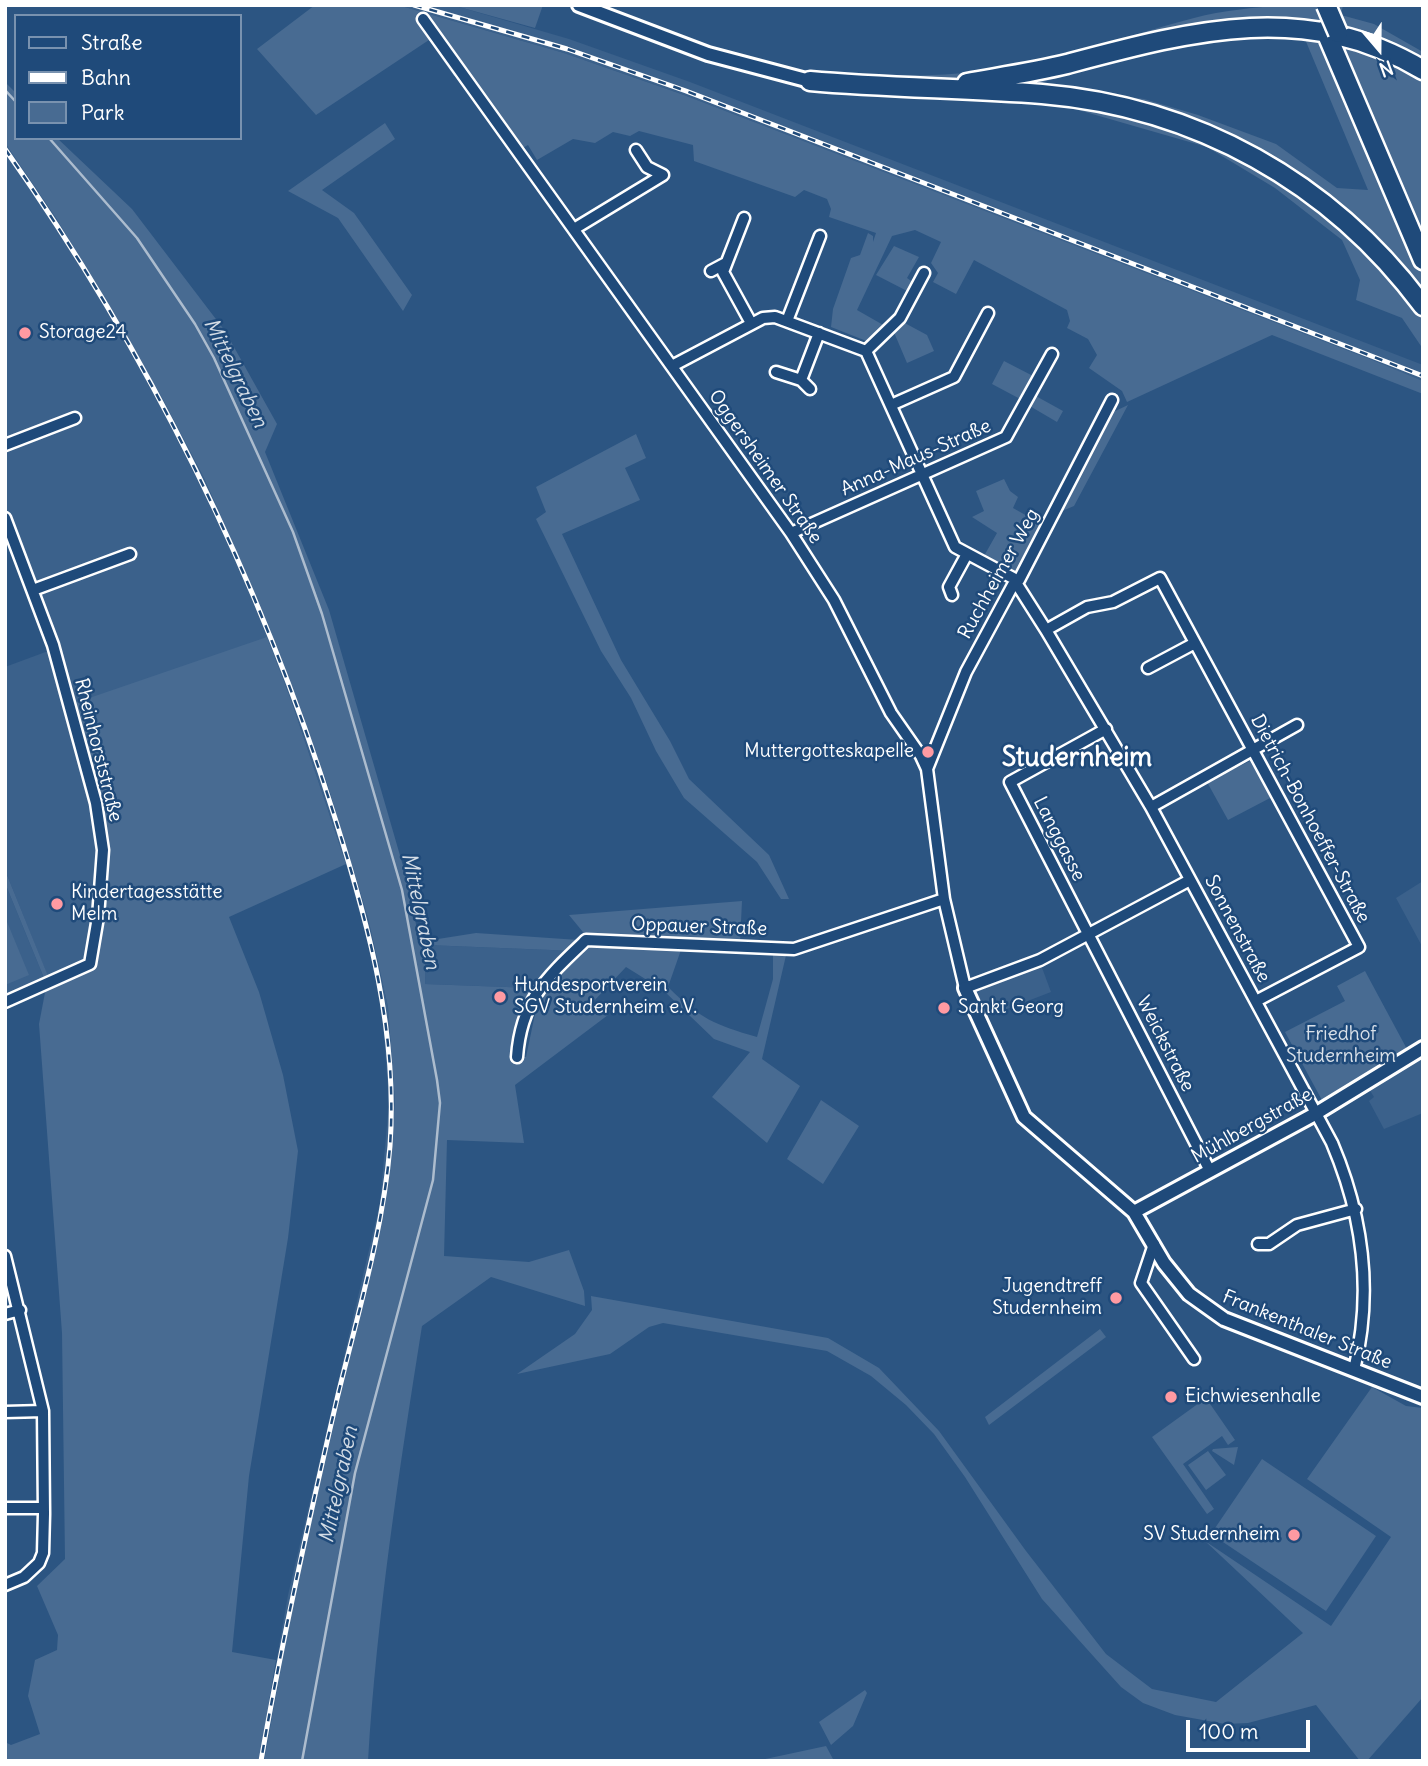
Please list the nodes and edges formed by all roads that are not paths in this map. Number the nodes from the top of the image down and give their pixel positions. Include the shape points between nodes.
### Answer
1 (579, 5) edge
2 (1314, 5) edge
3 (1326, 5) edge
4 (423, 19) dead end
5 (1331, 31) junction
6 (1423, 70) edge
7 (810, 81) joint
8 (946, 88) junction
9 (636, 150) dead end
10 (744, 218) dead end
11 (574, 229) junction
12 (1423, 231) edge
13 (820, 236) dead end
14 (1423, 260) edge
15 (726, 263) junction
16 (711, 271) dead end
17 (924, 273) dead end
18 (1423, 306) edge
19 (988, 313) dead end
20 (787, 321) junction
21 (751, 323) junction
22 (819, 333) junction
23 (866, 351) junction
24 (1052, 354) dead end
25 (672, 366) junction
26 (776, 372) dead end
27 (801, 380) junction
28 (810, 388) dead end
29 (1112, 400) dead end
30 (891, 405) junction
31 (75, 418) dead end
32 (5, 445) edge
33 (922, 474) junction
34 (5, 518) edge
35 (791, 533) junction
36 (130, 554) dead end
37 (967, 554) junction
38 (1016, 583) junction
39 (33, 590) junction
40 (952, 595) dead end
41 (1046, 629) junction
42 (1195, 643) junction
43 (1148, 668) dead end
44 (1297, 725) dead end
45 (1106, 729) junction
46 (1254, 750) junction
47 (927, 769) junction
48 (1151, 807) junction
49 (1190, 880) junction
50 (944, 899) junction
51 (1088, 934) junction
52 (965, 988) junction
53 (1256, 1001) junction
54 (5, 1002) edge
55 (1423, 1048) edge
56 (517, 1057) dead end
57 (1315, 1114) junction
58 (1210, 1171) junction
59 (1356, 1209) junction
60 (1134, 1212) junction
61 (1154, 1244) junction
62 (1258, 1244) dead end
63 (5, 1256) edge
64 (20, 1310) junction
65 (5, 1314) edge
66 (1194, 1359) dead end
67 (1354, 1370) junction
68 (1423, 1397) edge
69 (43, 1411) junction
70 (5, 1412) edge
71 (5, 1508) edge
72 (44, 1508) junction
73 (6, 1585) edge

1 - 7 street via 719,57
2 - 5 highway
3 - 5 highway, bridge
4 - 11 street, Oggersheimer Straße
5 - 12 highway
5 - 14 highway
6 - 8 highway via 1360,30 1329,20 1282,16 1212,24 1034,71
7 - 8 highway
8 - 18 highway via 1106,103 1194,127 1289,177 1339,214
9 - 11 street via 647,167 663,176
10 - 15 street
11 - 25 street, Oggersheimer Straße
13 - 20 street
15 - 16 street
15 - 21 street via 723,272
17 - 23 street via 900,318
19 - 30 street via 954,377
20 - 21 street via 775,317
20 - 22 street
21 - 25 street
22 - 23 street
22 - 27 street
23 - 30 street, Sonnenstraße
24 - 33 street, Anna-Maus-Straße via 1006,437
25 - 35 street, Oggersheimer Straße
26 - 27 street
27 - 28 street
29 - 38 street, Ruchheimer Weg
30 - 33 street, Sonnenstraße
31 - 32 street
33 - 35 street, Anna-Maus-Straße
33 - 37 street, Sonnenstraße via 955,547
34 - 39 street, Rheinhorststraße
35 - 47 street, Oggersheimer Straße via 834,600 891,713
36 - 39 street
37 - 38 street, Sonnenstraße
37 - 40 street via 949,587
38 - 41 street, Sonnenstraße
38 - 47 street, Ruchheimer Weg via 966,672
39 - 54 street, Rheinhorststraße via 59,663 96,803 103,850 90,964
41 - 42 street, Dietrich-Bonhoeffer-Straße via 1160,578
41 - 45 street, Sonnenstraße
42 - 43 street
42 - 46 street, Dietrich-Bonhoeffer-Straße
44 - 46 street
45 - 48 street, Sonnenstraße
45 - 51 street, Langgasse via 1010,782
46 - 48 street
46 - 53 street, Dietrich-Bonhoeffer-Straße via 1359,947
47 - 50 street, Oggersheimer Straße
48 - 49 street, Sonnenstraße
49 - 51 street
49 - 53 street, Sonnenstraße
50 - 52 street, Oggersheimer Straße
50 - 56 street, Oppauer Straße via 794,949 586,940 536,992 526,1011
51 - 52 street via 1040,960
51 - 58 street, Weickstraße
52 - 60 street, Frankenthaler Straße via 1024,1117
53 - 57 street, Sonnenstraße
55 - 57 street, Mühlbergstraße
57 - 58 street, Mühlbergstraße
57 - 59 street, Sonnenstraße via 1332,1143
58 - 60 street, Mühlbergstraße
59 - 62 street via 1297,1225 1269,1244
59 - 67 street, Sonnenstraße via 1364,1281
60 - 61 street, Frankenthaler Straße
61 - 66 street via 1141,1283
61 - 67 street, Frankenthaler Straße via 1176,1279 1205,1308
63 - 64 street
64 - 65 street
64 - 69 street
67 - 68 street, Frankenthaler Straße
69 - 70 street
69 - 72 street
71 - 72 street
72 - 73 street via 39,1563

